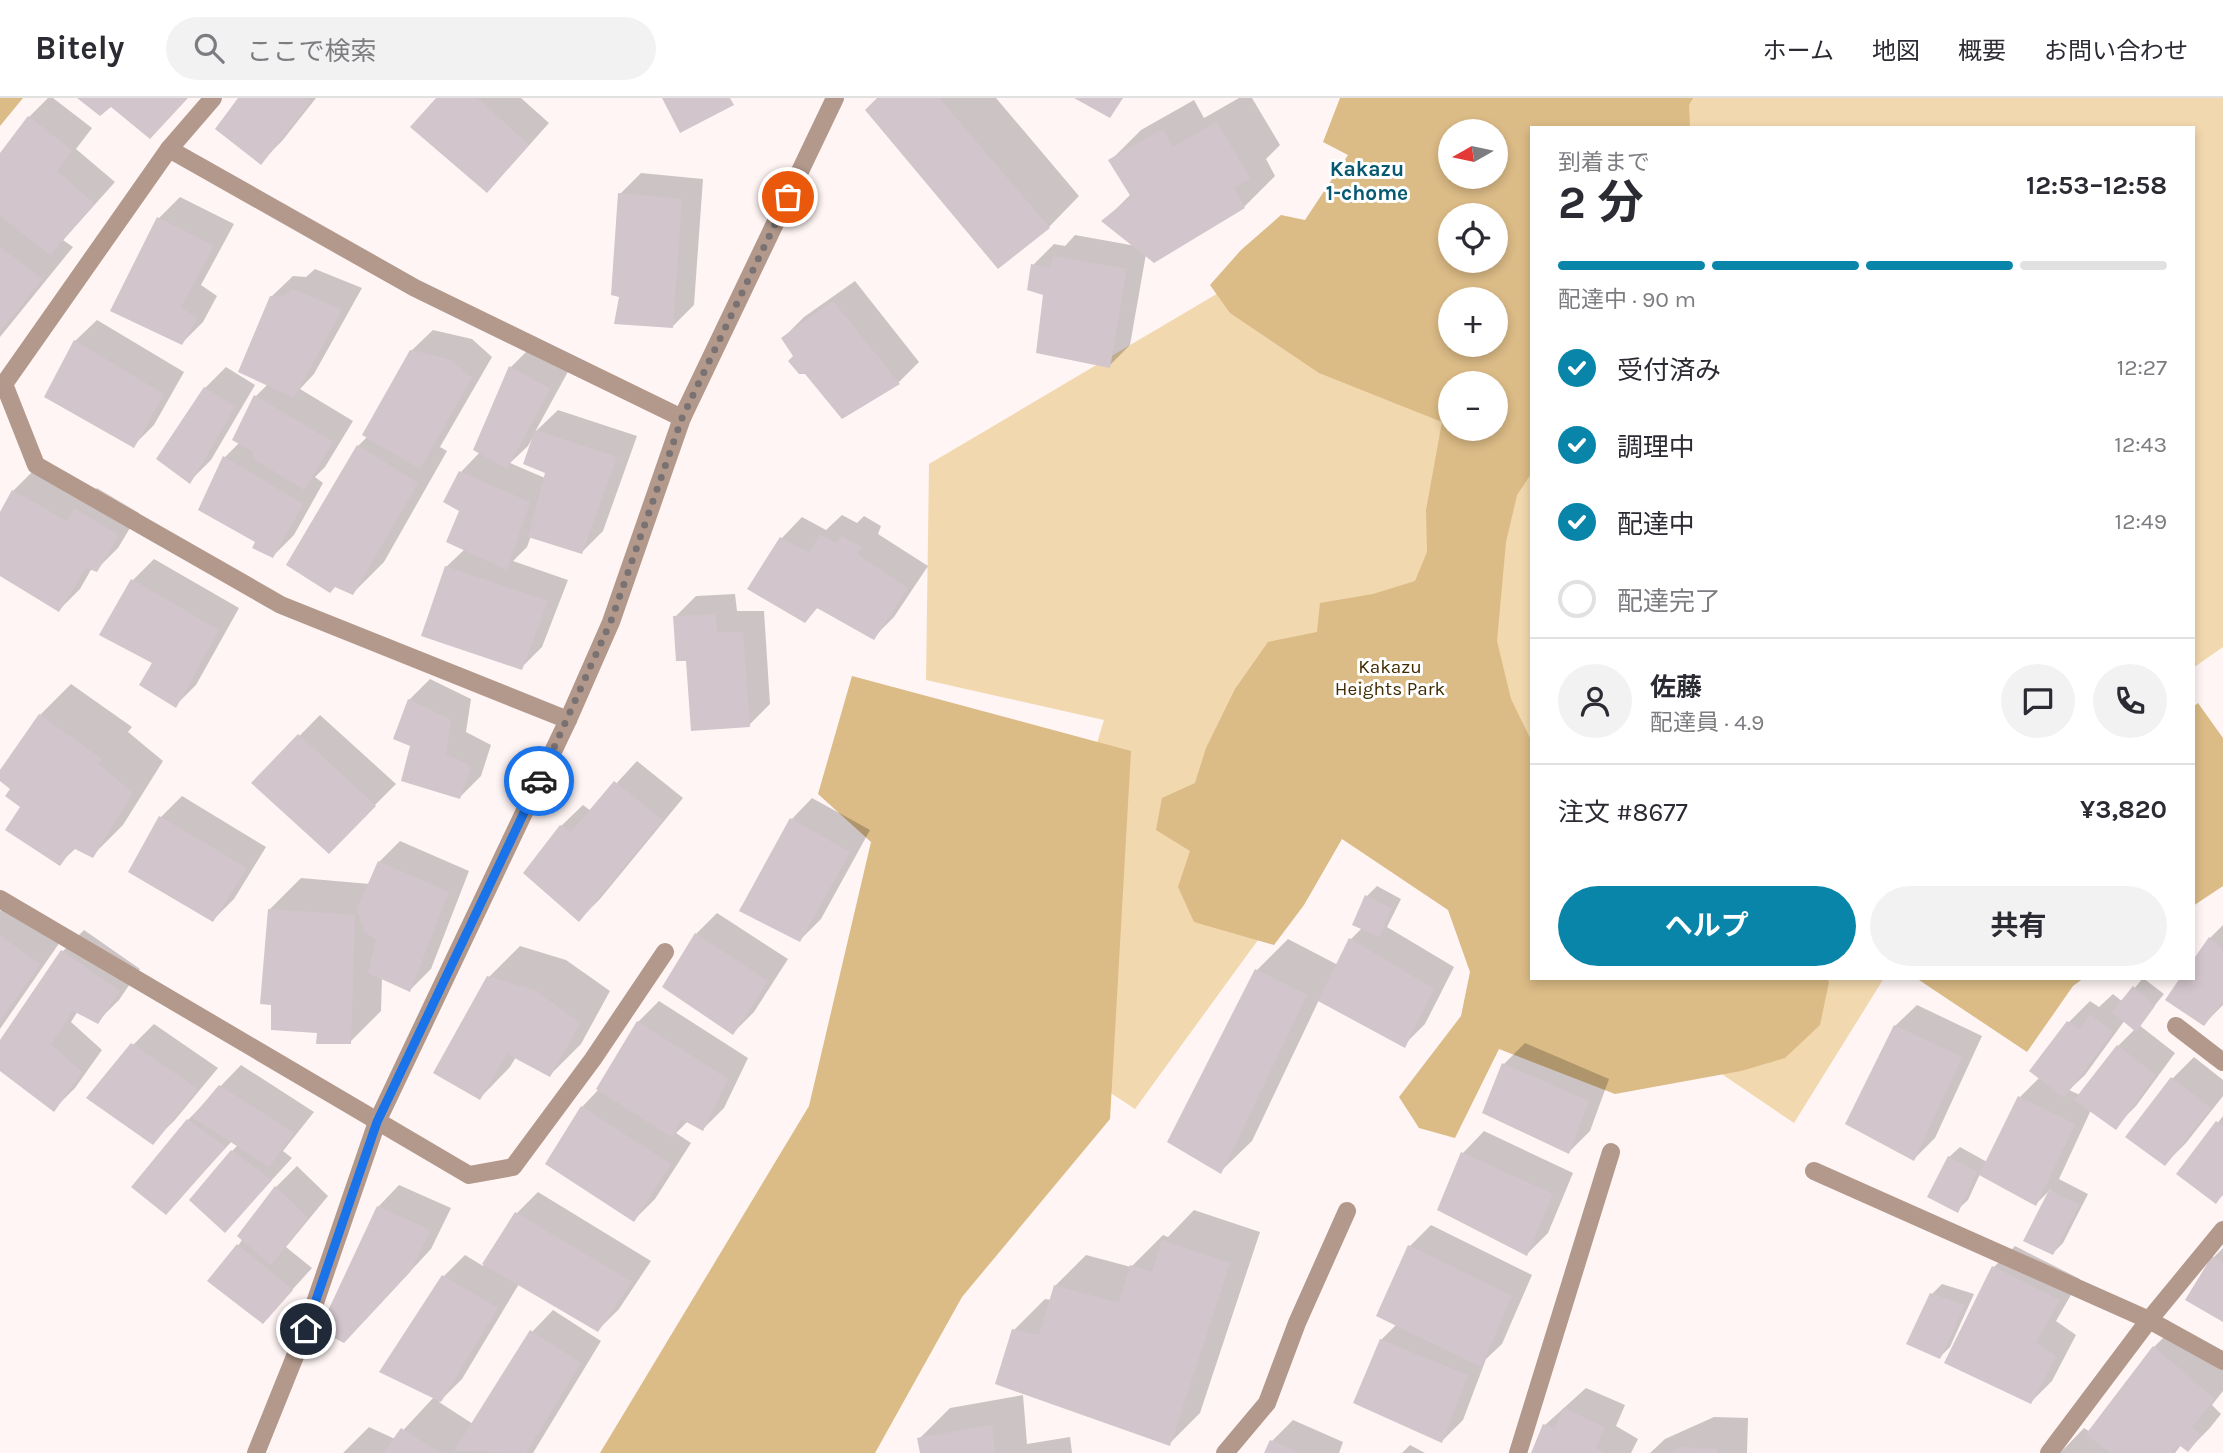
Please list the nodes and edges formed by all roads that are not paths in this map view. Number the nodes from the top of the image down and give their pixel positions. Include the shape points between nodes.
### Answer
1 (214, 98) edge
2 (835, 98) edge
3 (169, 149) junction
4 (682, 418) junction
5 (568, 720) junction
6 (0, 900) edge
7 (665, 952) dead end
8 (2176, 1026) dead end
9 (2223, 1062) edge
10 (377, 1122) junction
11 (1611, 1152) dead end
12 (1814, 1171) dead end
13 (1347, 1211) dead end
14 (2223, 1230) edge
15 (2150, 1320) junction
16 (2223, 1361) edge
17 (256, 1453) edge
18 (1225, 1453) edge
19 (1518, 1453) edge
20 (2049, 1453) edge

1 - 3 street
2 - 4 street
3 - 4 street via 415,288
3 - 5 street via 4,384 36,465 281,605
4 - 5 street via 611,621
5 - 10 street
6 - 10 street
7 - 10 street via 513,1167 469,1175
8 - 9 street
10 - 17 street via 306,1329
11 - 19 street
12 - 15 street
13 - 18 street via 1268,1403
14 - 15 street
15 - 16 street
15 - 20 street

